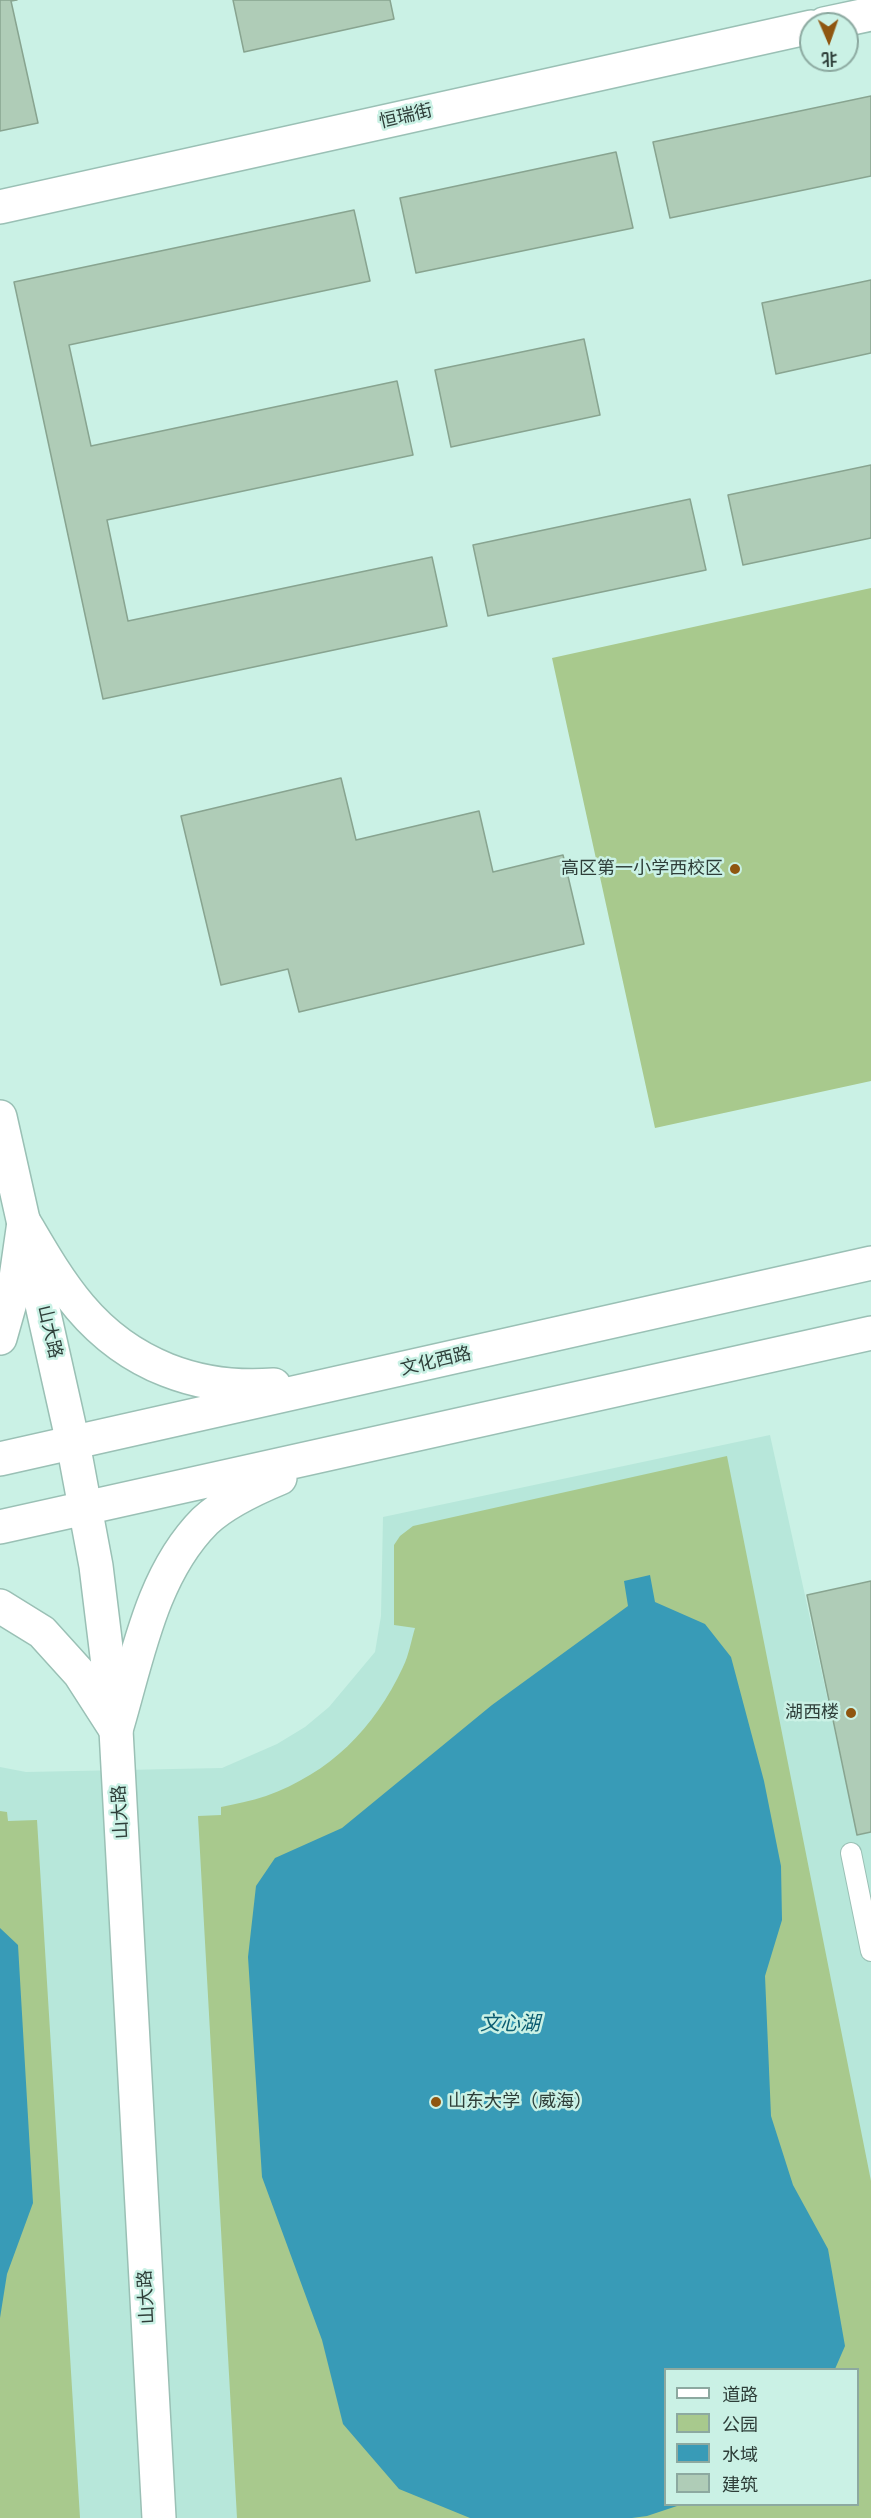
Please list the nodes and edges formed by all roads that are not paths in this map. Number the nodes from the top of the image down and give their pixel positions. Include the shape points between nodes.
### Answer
1 (799, 30) edge
2 (0, 207) edge
3 (0, 1117) edge
4 (24, 1222) junction
5 (871, 1263) edge
6 (871, 1333) edge
7 (0, 1338) edge
8 (362, 1378) junction
9 (73, 1443) junction
10 (365, 1446) junction
11 (0, 1459) edge
12 (85, 1508) junction
13 (0, 1527) edge
14 (0, 1606) edge
15 (116, 1730) junction
16 (851, 1853) dead end
17 (871, 1951) edge
18 (159, 2518) edge

1 - 2 main road, 恒瑞街
3 - 4 main road, 山大路
4 - 7 main road via 15,1285
4 - 8 main road via 81,1308 128,1352 165,1371 213,1383 256,1386
4 - 9 main road, 山大路
5 - 8 main road, 文化西路
6 - 10 main road
8 - 9 main road, 文化西路
9 - 11 main road, 文化西路
9 - 12 main road, 山大路
10 - 12 main road
10 - 15 main road via 254,1488 206,1521 162,1584
12 - 13 main road
12 - 15 main road, 山大路
14 - 15 main road via 42,1632 80,1674
15 - 18 main road, 山大路
16 - 17 lane

